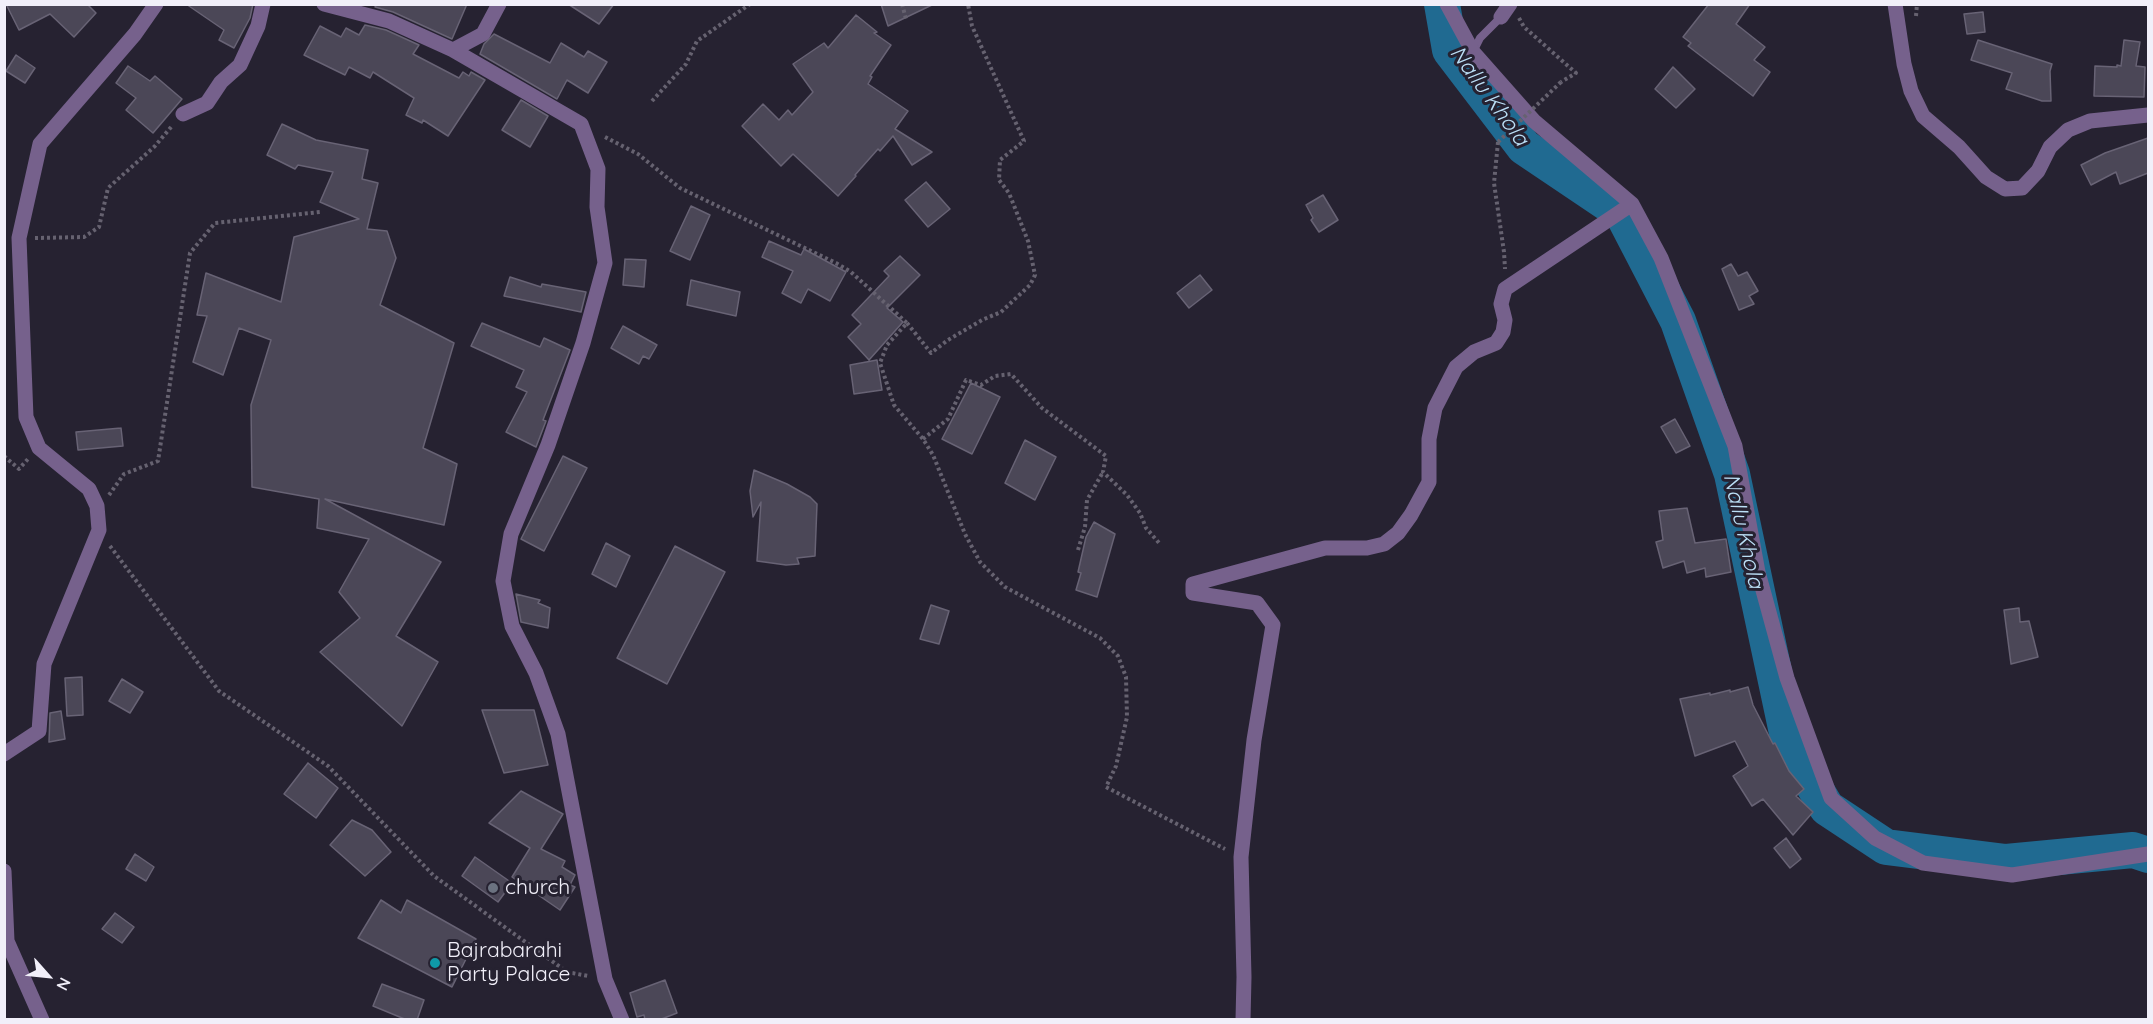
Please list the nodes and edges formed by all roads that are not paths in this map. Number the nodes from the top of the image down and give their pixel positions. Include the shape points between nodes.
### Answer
1 (156, 4) edge
2 (263, 4) edge
3 (324, 4) edge
4 (499, 4) edge
5 (1447, 4) edge
6 (1895, 4) edge
7 (1509, 11) edge
8 (453, 50) junction
9 (1473, 52) junction
10 (183, 114) road end
11 (2148, 115) edge
12 (1632, 204) junction
13 (4, 754) edge
14 (2148, 854) edge
15 (4, 871) edge
16 (42, 1020) edge
17 (622, 1020) edge
18 (1243, 1020) edge

1 - 13 street via 40,144 20,238 27,417 39,448 89,489 97,506 99,530 44,664 39,730
2 - 10 street via 258,26 240,65 221,82 207,103
3 - 8 street via 389,21
4 - 8 street via 483,34
5 - 9 street
6 - 11 street via 1904,64 1923,116 1986,177 2005,189 2022,188 2038,171 2050,147 2068,130 2090,121
7 - 9 lane via 1480,38
8 - 17 street via 581,123 598,169 597,207 605,263 583,343 511,534 503,582 512,626 536,673 558,734 604,979
9 - 12 street via 1534,121
12 - 14 street via 1661,258 1735,446 1758,572 1787,678 1831,798 1875,838 1923,863 2012,875
12 - 18 street via 1505,289 1501,304 1503,332 1496,343 1474,352 1456,367 1435,408 1429,439 1429,482 1398,533 1384,544 1325,548 1193,584 1193,593 1257,603 1273,625 1254,740 1241,857
15 - 16 street via 7,941

